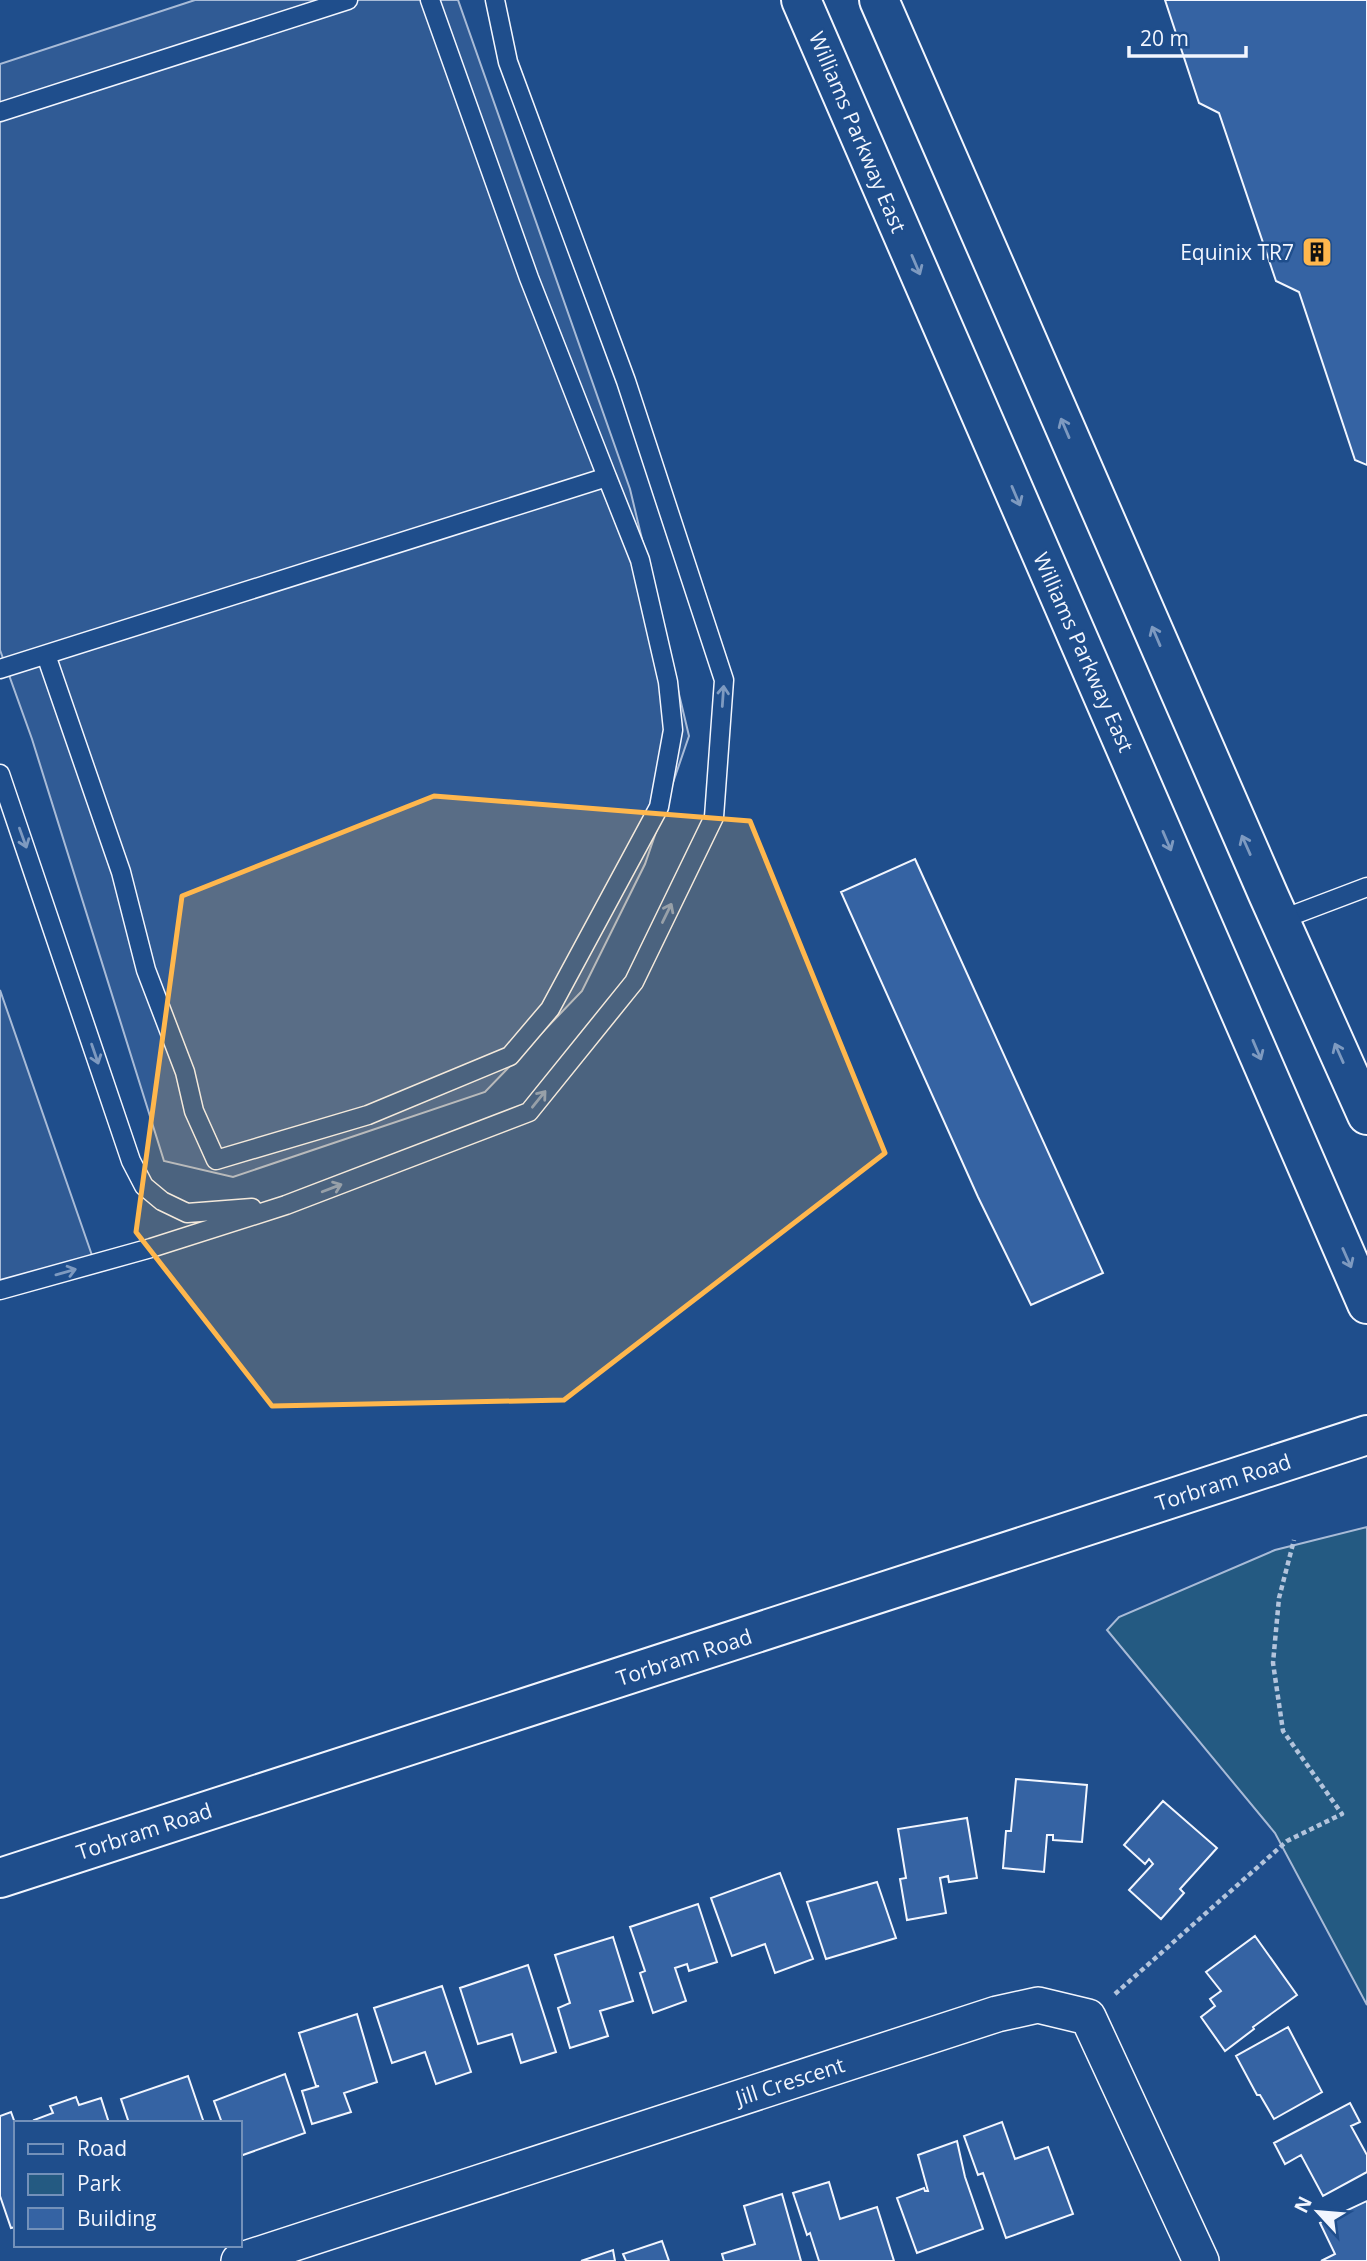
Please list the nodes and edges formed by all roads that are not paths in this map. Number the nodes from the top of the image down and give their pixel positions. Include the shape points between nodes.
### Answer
1 (348, 0) edge
2 (430, 0) edge
3 (495, 0) edge
4 (801, 0) edge
5 (879, 0) edge
6 (0, 112) edge
7 (607, 477) junction
8 (46, 655) junction
9 (0, 669) edge
10 (0, 774) edge
11 (1367, 887) edge
12 (1280, 920) junction
13 (1367, 1115) edge
14 (286, 1205) junction
15 (0, 1290) edge
16 (1367, 1304) edge
17 (1367, 1435) edge
18 (0, 1878) edge
19 (239, 2261) edge
20 (1201, 2261) edge

1 - 6 lane
2 - 7 lane via 529,278
14 -> 3 lane via 529,1112 634,982 714,817 724,680 626,381 508,62
4 -> 16 main road, Williams Parkway East
12 -> 5 main road
7 - 8 lane
7 - 8 lane via 640,560 668,682 673,730 659,807 550,1009 510,1056 368,1115 216,1160 194,1111 185,1072 146,970 121,872
8 - 9 lane
10 -> 14 lane via 131,1161 144,1186 187,1213
11 - 12 lane
13 -> 12 main road
15 -> 14 lane
17 - 18 main road, Torbram Road
19 - 20 street, Jill Crescent via 997,2014 1038,2005 1088,2018

